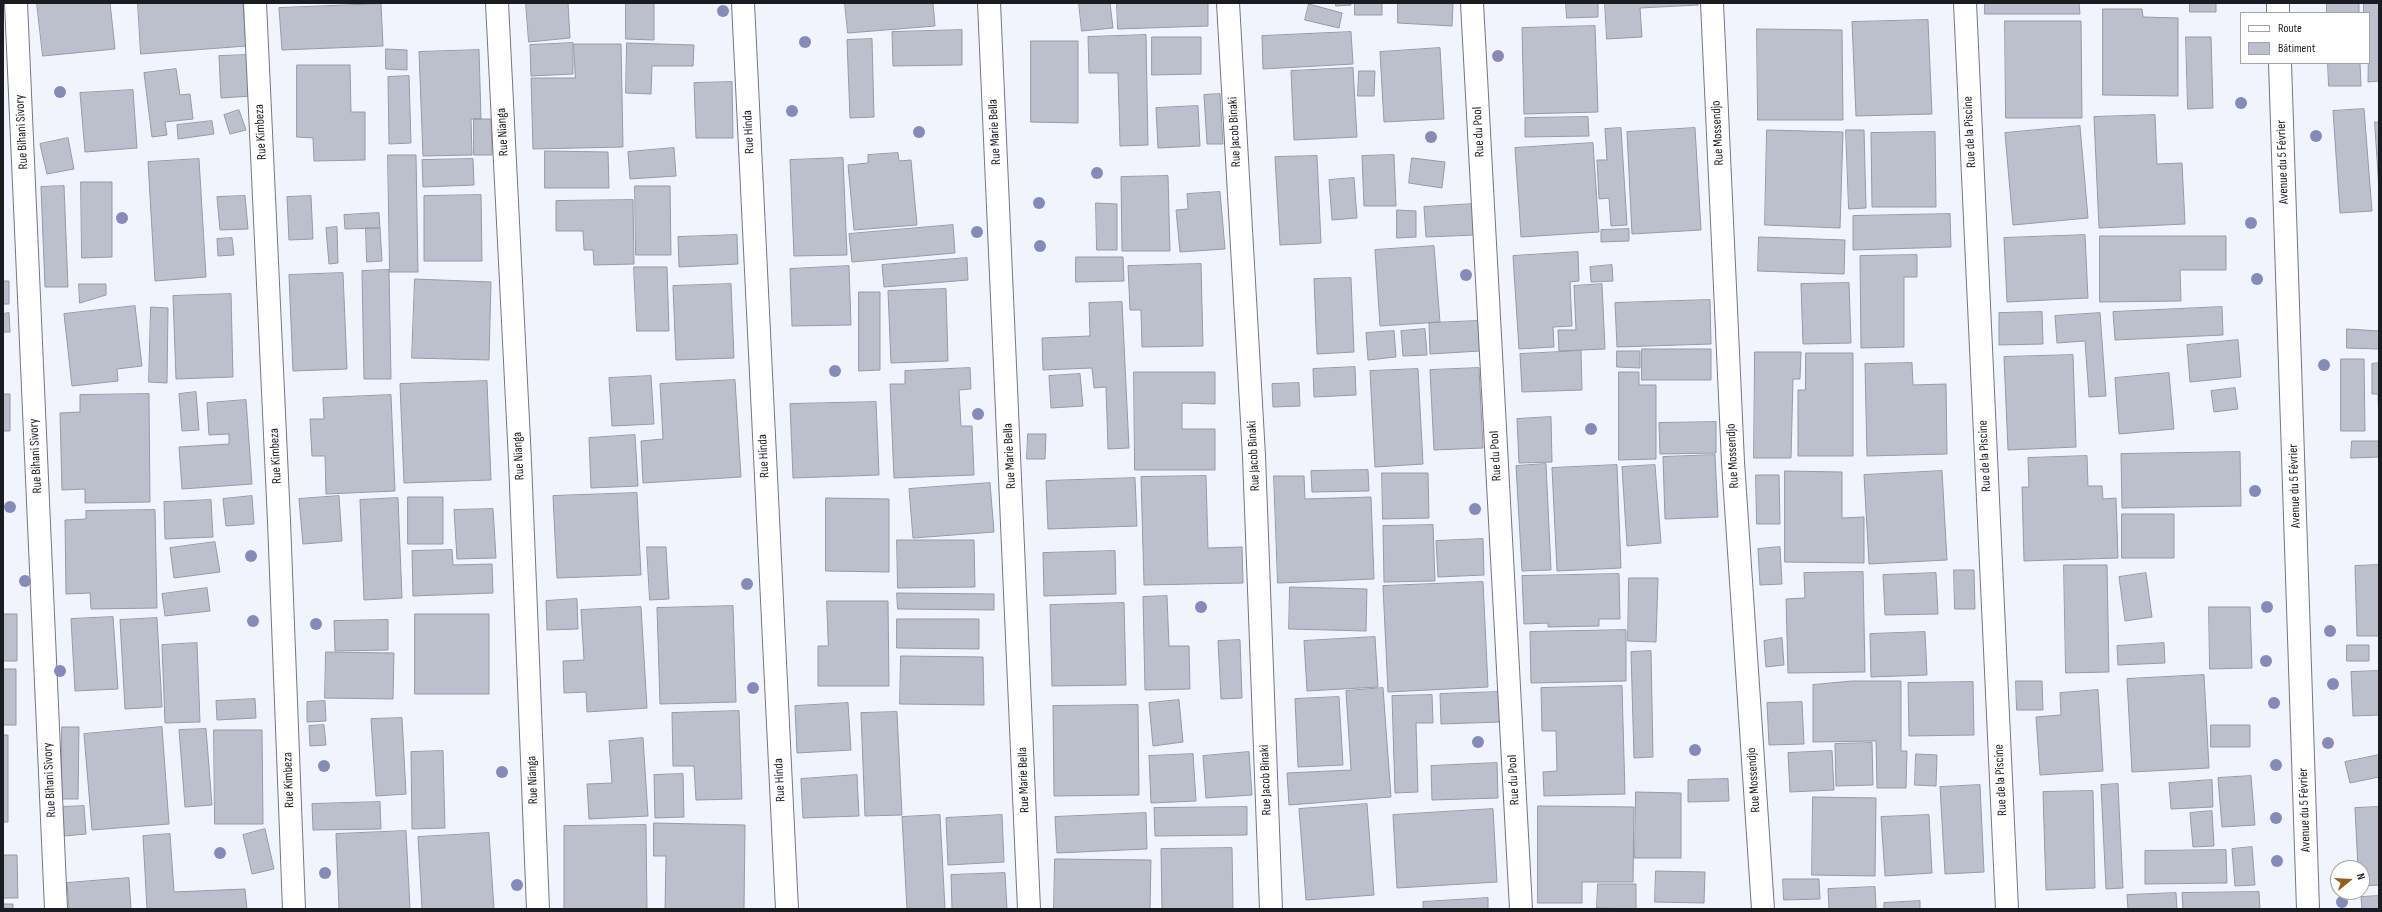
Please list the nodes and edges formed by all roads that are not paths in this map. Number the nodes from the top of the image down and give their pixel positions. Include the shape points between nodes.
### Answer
1 (16, 3) edge
2 (255, 3) edge
3 (497, 3) edge
4 (743, 3) edge
5 (989, 3) edge
6 (1228, 3) edge
7 (1472, 3) edge
8 (1712, 3) edge
9 (1965, 3) edge
10 (2280, 64) edge
11 (56, 909) edge
12 (294, 909) edge
13 (538, 909) edge
14 (787, 909) edge
15 (1029, 909) edge
16 (1271, 909) edge
17 (1521, 909) edge
18 (1763, 909) edge
19 (2007, 909) edge
20 (2308, 909) edge

1 - 11 street, Rue Bihani Sivory
2 - 12 street, Rue Kimbeza
3 - 13 street, Rue Nianga via 520,461
4 - 14 street, Rue Hinda
5 - 15 street, Rue Marie Bella
6 - 16 street, Rue Jacob Binaki via 1254,456
7 - 17 street, Rue du Pool
8 - 18 street, Rue Mossendjo via 1733,462
9 - 19 street, Rue de la Piscine
10 - 20 street, Avenue du 5 Février

